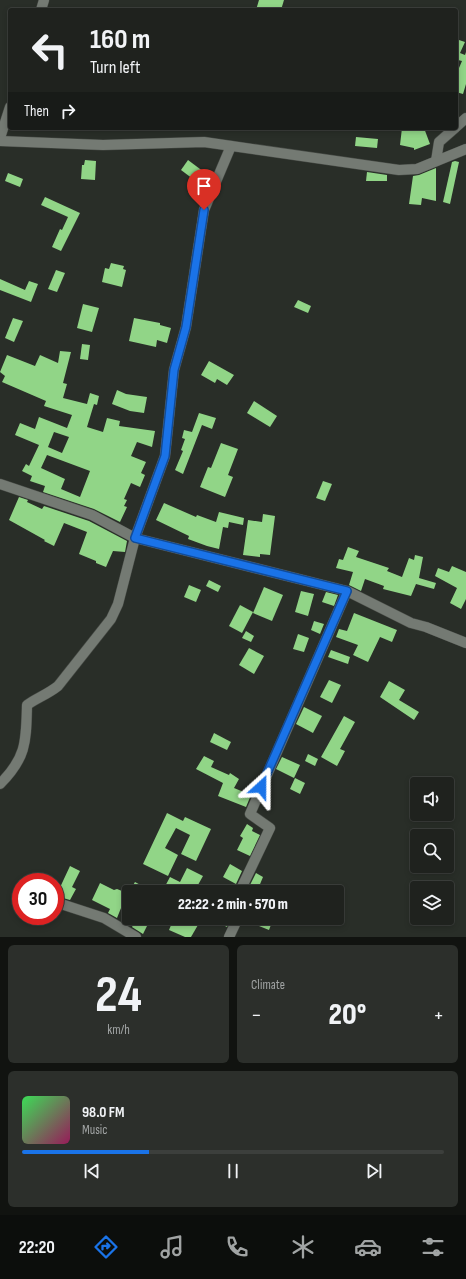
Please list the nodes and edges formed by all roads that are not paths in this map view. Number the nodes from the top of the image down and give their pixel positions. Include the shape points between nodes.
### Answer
1 (8, 114) edge
2 (466, 118) edge
3 (458, 125) edge
4 (452, 130) edge
5 (0, 140) edge
6 (231, 146) junction
7 (466, 149) edge
8 (436, 161) junction
9 (0, 484) edge
10 (135, 538) junction
11 (347, 591) junction
12 (466, 644) edge
13 (0, 784) edge
14 (243, 885) edge
15 (64, 905) edge
16 (235, 925) edge
17 (136, 937) edge
18 (229, 937) edge

1 - 5 street
2 - 3 street
4 - 8 street via 439,142
5 - 6 street via 103,145 204,142
6 - 8 street via 399,170 417,169
6 - 10 street via 204,210 186,327 174,370 165,456
7 - 8 street
9 - 10 street via 92,515
10 - 11 street
10 - 13 street via 118,604 111,619 58,686 27,705 25,744 14,770
11 - 12 street via 411,623
11 - 14 street via 250,814 270,828
15 - 17 street via 104,918
16 - 18 street

